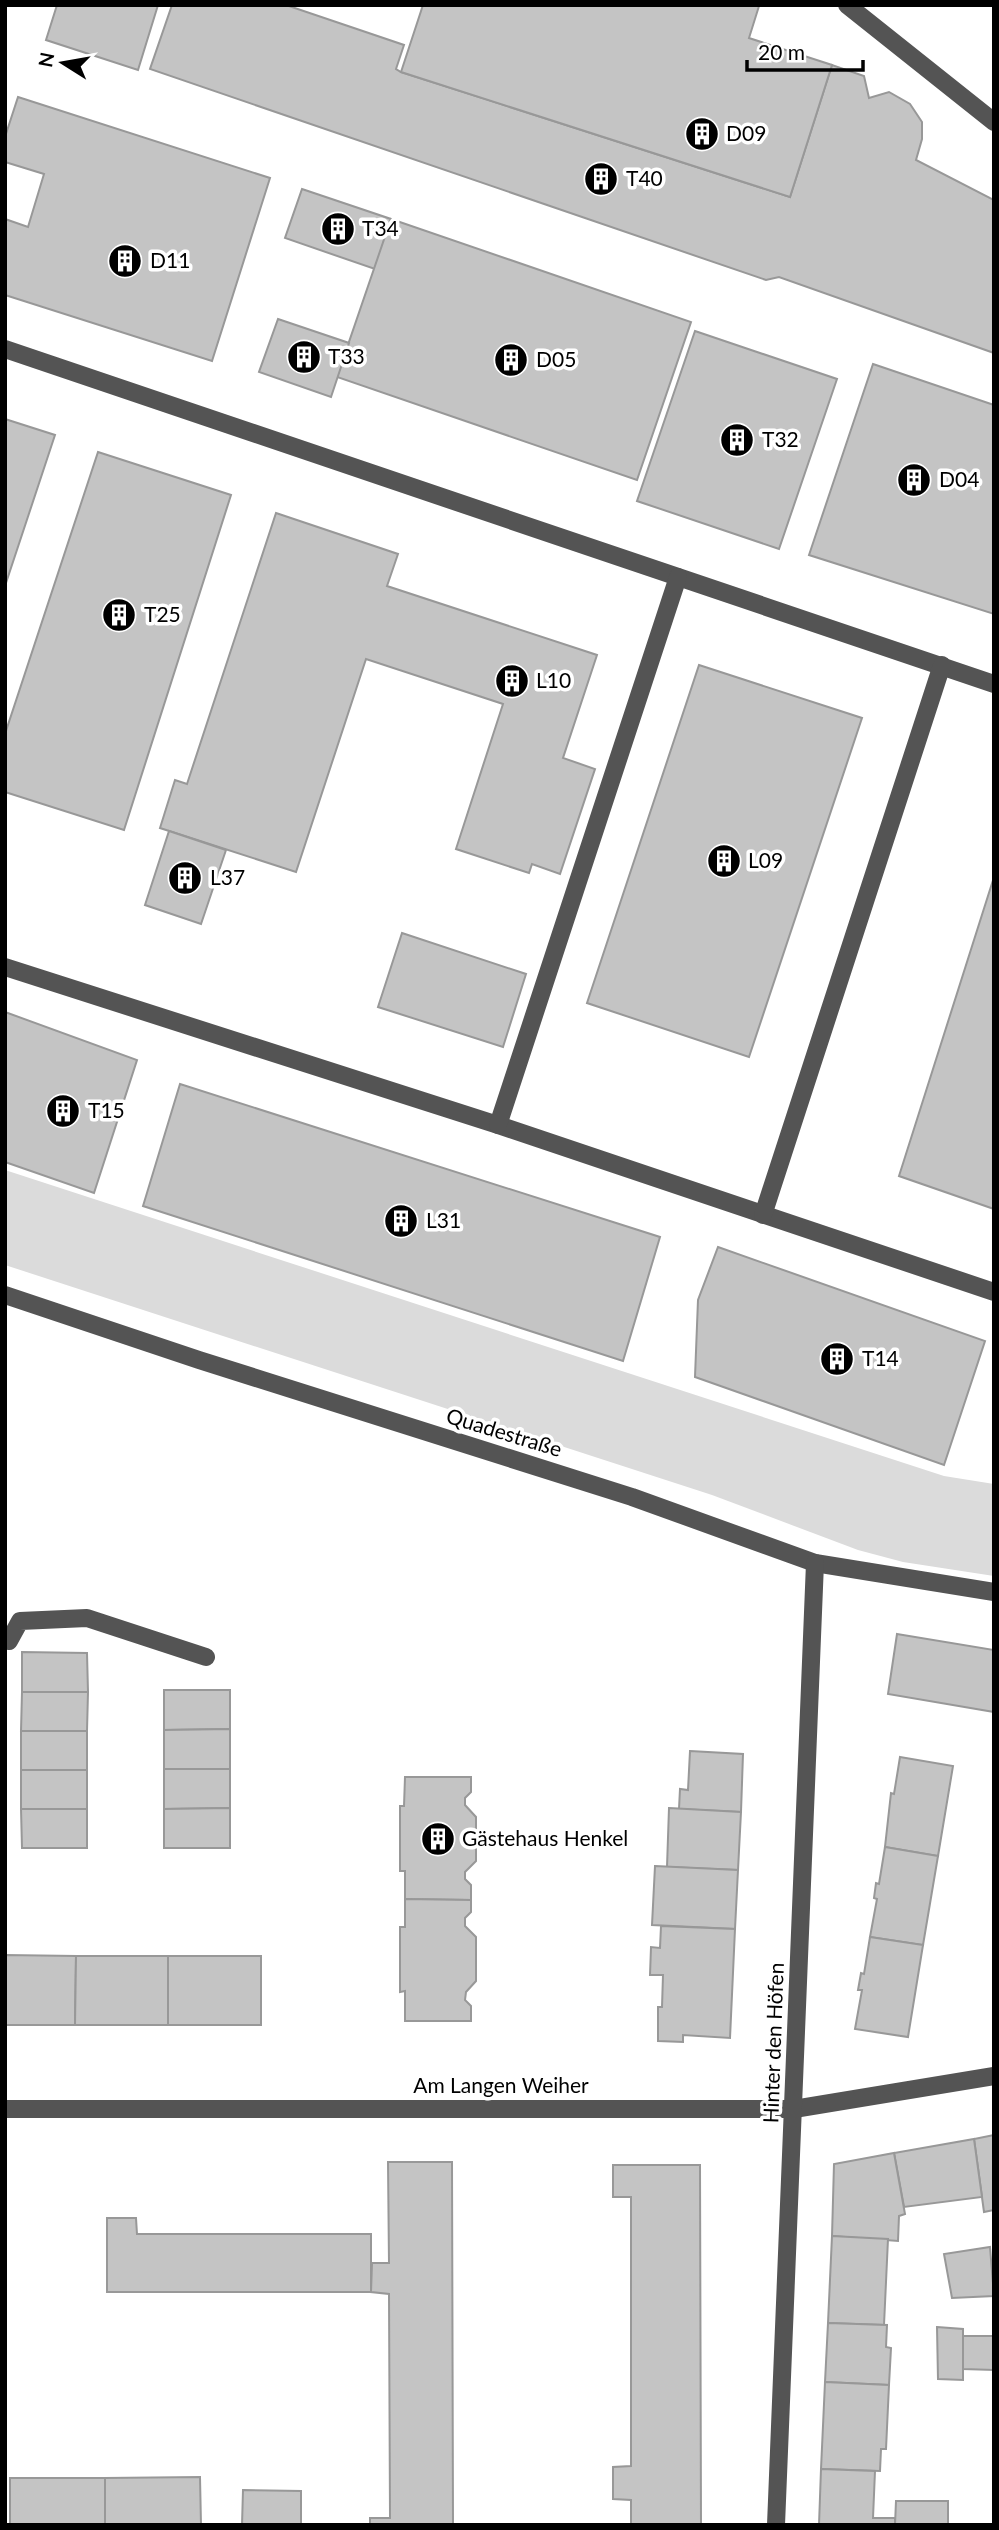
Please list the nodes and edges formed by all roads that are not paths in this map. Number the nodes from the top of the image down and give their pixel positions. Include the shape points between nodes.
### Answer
1 (847, 5) edge
2 (994, 121) edge
3 (5, 349) edge
4 (678, 577) junction
5 (942, 666) junction
6 (994, 684) edge
7 (5, 967) edge
8 (498, 1125) junction
9 (763, 1215) junction
10 (994, 1292) edge
11 (5, 1295) edge
12 (815, 1563) junction
13 (994, 1592) edge
14 (5, 1640) edge
15 (206, 1657) dead end
16 (994, 2077) edge
17 (5, 2109) edge
18 (794, 2109) junction
19 (776, 2525) edge

1 - 2 street
3 - 4 street
4 - 5 street
4 - 8 street
5 - 6 street
5 - 9 street
7 - 8 street
8 - 9 street
9 - 10 street
11 - 12 street, Quadestraße via 632,1497
12 - 13 street, Quadestraße
12 - 18 street, Hinter den Höfen
14 - 15 street via 9,1641 20,1621 87,1618
16 - 18 street, Am Langen Weiher
17 - 18 street, Am Langen Weiher
18 - 19 street, Hinter den Höfen

